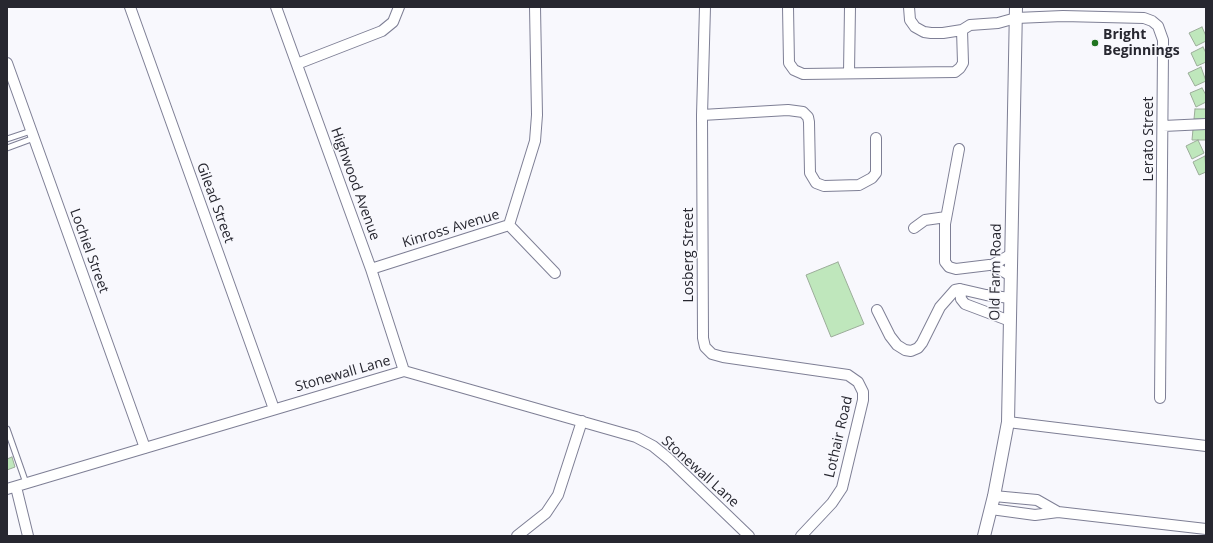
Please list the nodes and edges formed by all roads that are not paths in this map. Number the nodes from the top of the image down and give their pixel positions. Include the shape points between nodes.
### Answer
1 (130, 7) edge
2 (276, 7) edge
3 (399, 7) edge
4 (535, 7) edge
5 (705, 7) edge
6 (788, 7) edge
7 (850, 7) edge
8 (909, 7) edge
9 (1016, 12) edge
10 (962, 30) junction
11 (7, 63) edge
12 (297, 64) junction
13 (849, 72) junction
14 (702, 115) junction
15 (1206, 124) edge
16 (1163, 126) junction
17 (33, 135) junction
18 (876, 138) dead end
19 (7, 139) edge
20 (7, 148) edge
21 (959, 149) dead end
22 (946, 217) junction
23 (509, 226) junction
24 (914, 228) dead end
25 (1012, 254) junction
26 (990, 265) junction
27 (371, 269) junction
28 (555, 273) dead end
29 (1011, 276) junction
30 (960, 289) junction
31 (1010, 298) junction
32 (877, 310) dead end
33 (1010, 322) junction
34 (404, 371) junction
35 (856, 379) joint
36 (1160, 398) dead end
37 (274, 409) junction
38 (582, 421) junction
39 (1008, 422) junction
40 (7, 429) edge
41 (1206, 446) edge
42 (145, 448) junction
43 (26, 483) junction
44 (11, 488) edge
45 (994, 496) junction
46 (991, 510) junction
47 (1058, 512) junction
48 (1206, 529) edge
49 (28, 536) edge
50 (517, 536) edge
51 (749, 536) edge
52 (801, 536) edge
53 (984, 536) edge

1 - 37 street, Gilead Street
2 - 12 street, Highwood Avenue
3 - 12 street via 393,22 382,31
4 - 23 street, Kinross Avenue via 535,141
5 - 14 street, Losberg Street
6 - 13 street via 788,58 792,68 803,74
7 - 13 street
8 - 10 street via 910,20 919,30 931,33
9 - 10 street via 998,23 970,25
9 - 16 street, Lerato Street via 1133,17 1152,21 1158,26 1162,40
9 - 25 street, Old Farm Road
10 - 13 street via 963,63 955,72
11 - 17 street, Lochiel Street
12 - 27 street, Highwood Avenue
14 - 18 street via 788,110 803,112 809,122 811,177 824,186 859,185 872,178 876,173
14 - 35 street, Losberg Street via 705,347 716,355 840,373
15 - 16 street
16 - 36 street, Lerato Street
17 - 19 lane
17 - 20 lane
17 - 42 street, Lochiel Street
21 - 22 street
22 - 24 street via 925,220
22 - 26 street via 944,254 948,265 956,269
23 - 27 street, Kinross Avenue
23 - 28 street
25 - 26 street
25 - 29 street, Old Farm Road
26 - 29 street
27 - 34 street, Highwood Avenue
29 - 31 street, Old Farm Road
30 - 31 street
30 - 32 street via 955,290 943,302 922,343 911,351 897,345
30 - 33 street via 961,299 965,304
31 - 33 street, Old Farm Road
33 - 39 street, Old Farm Road
34 - 37 street, Stonewall Lane
34 - 38 street, Stonewall Lane
35 - 52 street, Lothair Road via 862,388 863,396 842,488 832,503
37 - 42 street, Stonewall Lane
38 - 50 street via 558,495 546,513
38 - 51 street, Stonewall Lane via 636,437 653,446
39 - 41 street
39 - 45 street, Old Farm Road
40 - 43 lane
42 - 43 street, Stonewall Lane
43 - 44 street, Stonewall Lane
44 - 49 street
45 - 46 street, Old Farm Road
45 - 47 street via 1037,500
46 - 47 street via 1035,515
46 - 53 street, Old Farm Road
47 - 48 street

